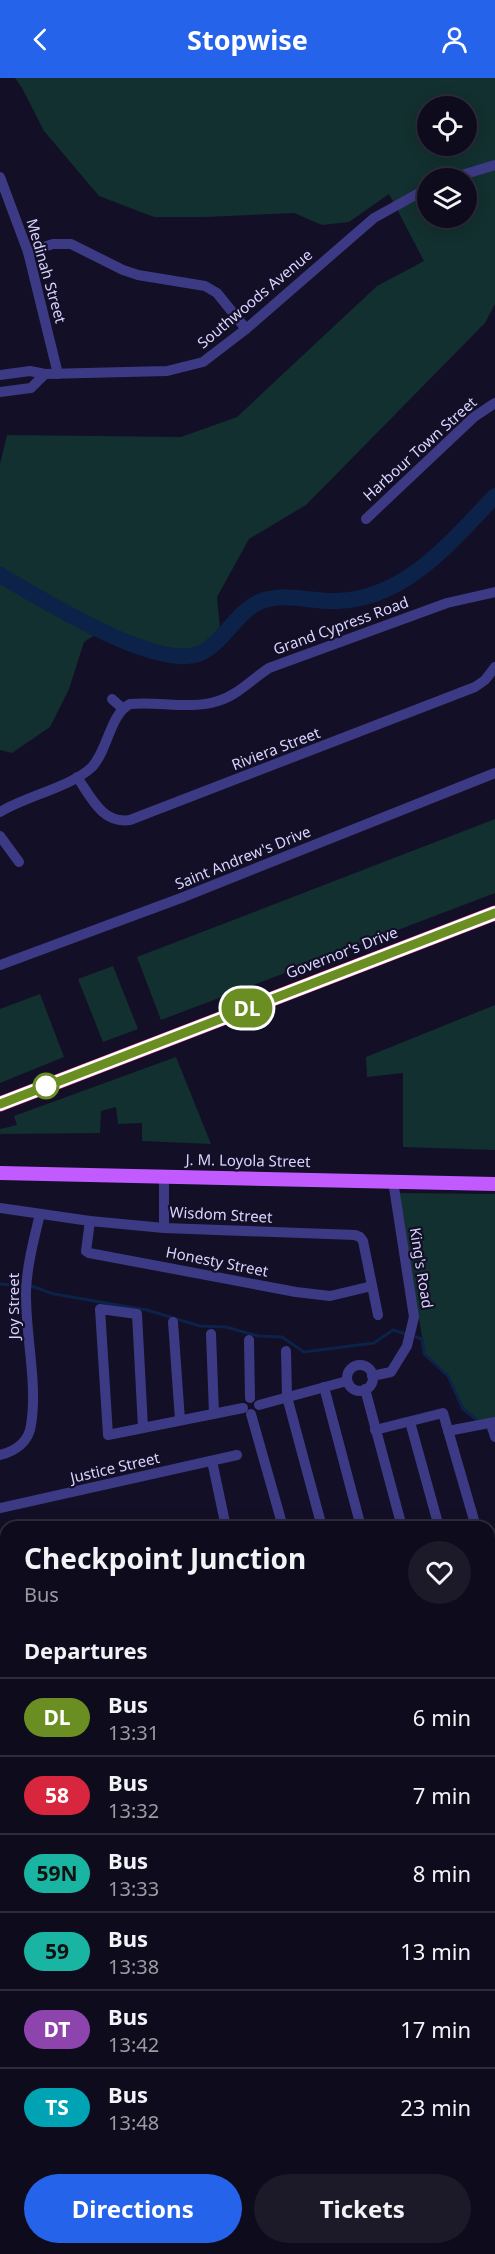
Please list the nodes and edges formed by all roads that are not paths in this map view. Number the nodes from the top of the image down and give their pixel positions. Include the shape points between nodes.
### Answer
1 (495, 165) edge
2 (477, 170) edge
3 (0, 177) edge
4 (417, 194) edge
5 (28, 252) junction
6 (246, 329) junction
7 (45, 374) junction
8 (58, 374) junction
9 (0, 375) edge
10 (0, 392) edge
11 (495, 403) edge
12 (366, 519) dead end
13 (495, 592) edge
14 (495, 667) edge
15 (112, 699) dead end
16 (122, 708) junction
17 (495, 773) edge
18 (77, 777) junction
19 (0, 812) edge
20 (119, 822) junction
21 (119, 833) dead end
22 (0, 836) edge
23 (18, 862) dead end
24 (495, 913) edge
25 (0, 965) edge
26 (0, 1104) edge
27 (0, 1173) edge
28 (164, 1175) junction
29 (393, 1181) junction
30 (495, 1184) edge
31 (0, 1208) edge
32 (40, 1214) junction
33 (90, 1221) junction
34 (164, 1228) junction
35 (372, 1286) junction
36 (378, 1315) dead end
37 (173, 1323) dead end
38 (212, 1334) dead end
39 (249, 1340) dead end
40 (286, 1351) dead end
41 (372, 1376) junction
42 (347, 1381) junction
43 (324, 1387) junction
44 (365, 1389) junction
45 (287, 1397) junction
46 (254, 1402) junction
47 (247, 1411) junction
48 (214, 1413) junction
49 (180, 1420) junction
50 (410, 1422) junction
51 (493, 1423) edge
52 (143, 1428) junction
53 (375, 1430) junction
54 (448, 1431) junction
55 (495, 1437) edge
56 (0, 1455) edge
57 (237, 1455) dead end
58 (212, 1461) junction
59 (0, 1508) edge
60 (225, 1521) edge
61 (281, 1521) edge
62 (320, 1521) edge
63 (359, 1521) edge
64 (400, 1521) edge
65 (437, 1521) edge
66 (474, 1521) edge

1 - 2 street
3 - 5 street, Medinah Street
4 - 6 street, Southwoods Avenue via 375,218
5 - 6 street via 53,244 71,244 130,273 205,286 217,293
5 - 8 street, Medinah Street
6 - 8 street, Southwoods Avenue via 203,362 187,368
7 - 8 street, Southwoods Avenue
7 - 9 street, Southwoods Avenue via 30,371
7 - 10 street via 31,388
11 - 12 street, Harbour Town Street via 474,417
13 - 16 street, Grand Cypress Road via 447,603 269,668 218,701 141,703
14 - 20 street, Riviera Street via 476,687 152,813
15 - 16 street
16 - 18 street via 102,752
17 - 25 street, Saint Andrew's Drive
18 - 19 street
18 - 20 street via 102,813
20 - 21 street
22 - 23 street
24 - 26 highway, Governor's Drive
27 - 28 main road, J. M. Loyola Street
28 - 29 main road, J. M. Loyola Street
28 - 34 street
29 - 30 main road, J. M. Loyola Street
29 - 41 street, King's Road via 414,1317 407,1346 391,1372
31 - 32 street, Wisdom Street
32 - 33 street, Wisdom Street
32 - 56 street, Joy Street via 27,1286 32,1427 22,1445
33 - 34 street, Wisdom Street
33 - 35 street, Honesty Street via 86,1246 89,1253 330,1296
34 - 35 street, Wisdom Street via 355,1235 363,1241
35 - 36 street, Wisdom Street
37 - 49 street
38 - 48 street
39 - 46 street
40 - 45 street
41 - 42 street via 365,1366 357,1365 350,1369
41 - 44 street
42 - 43 street
42 - 44 street via 352,1388
43 - 45 street
43 - 63 street
44 - 53 street
45 - 46 street
45 - 62 street
46 - 47 street via 244,1402
47 - 48 street
47 - 61 street
48 - 49 street
49 - 52 street
50 - 53 street
50 - 54 street via 444,1413
50 - 65 street
51 - 54 street
51 - 55 street
52 - 52 street via 137,1314 100,1309 108,1435
53 - 64 street
54 - 66 street
57 - 58 street, Justice Street
58 - 59 street, Justice Street
58 - 60 street

